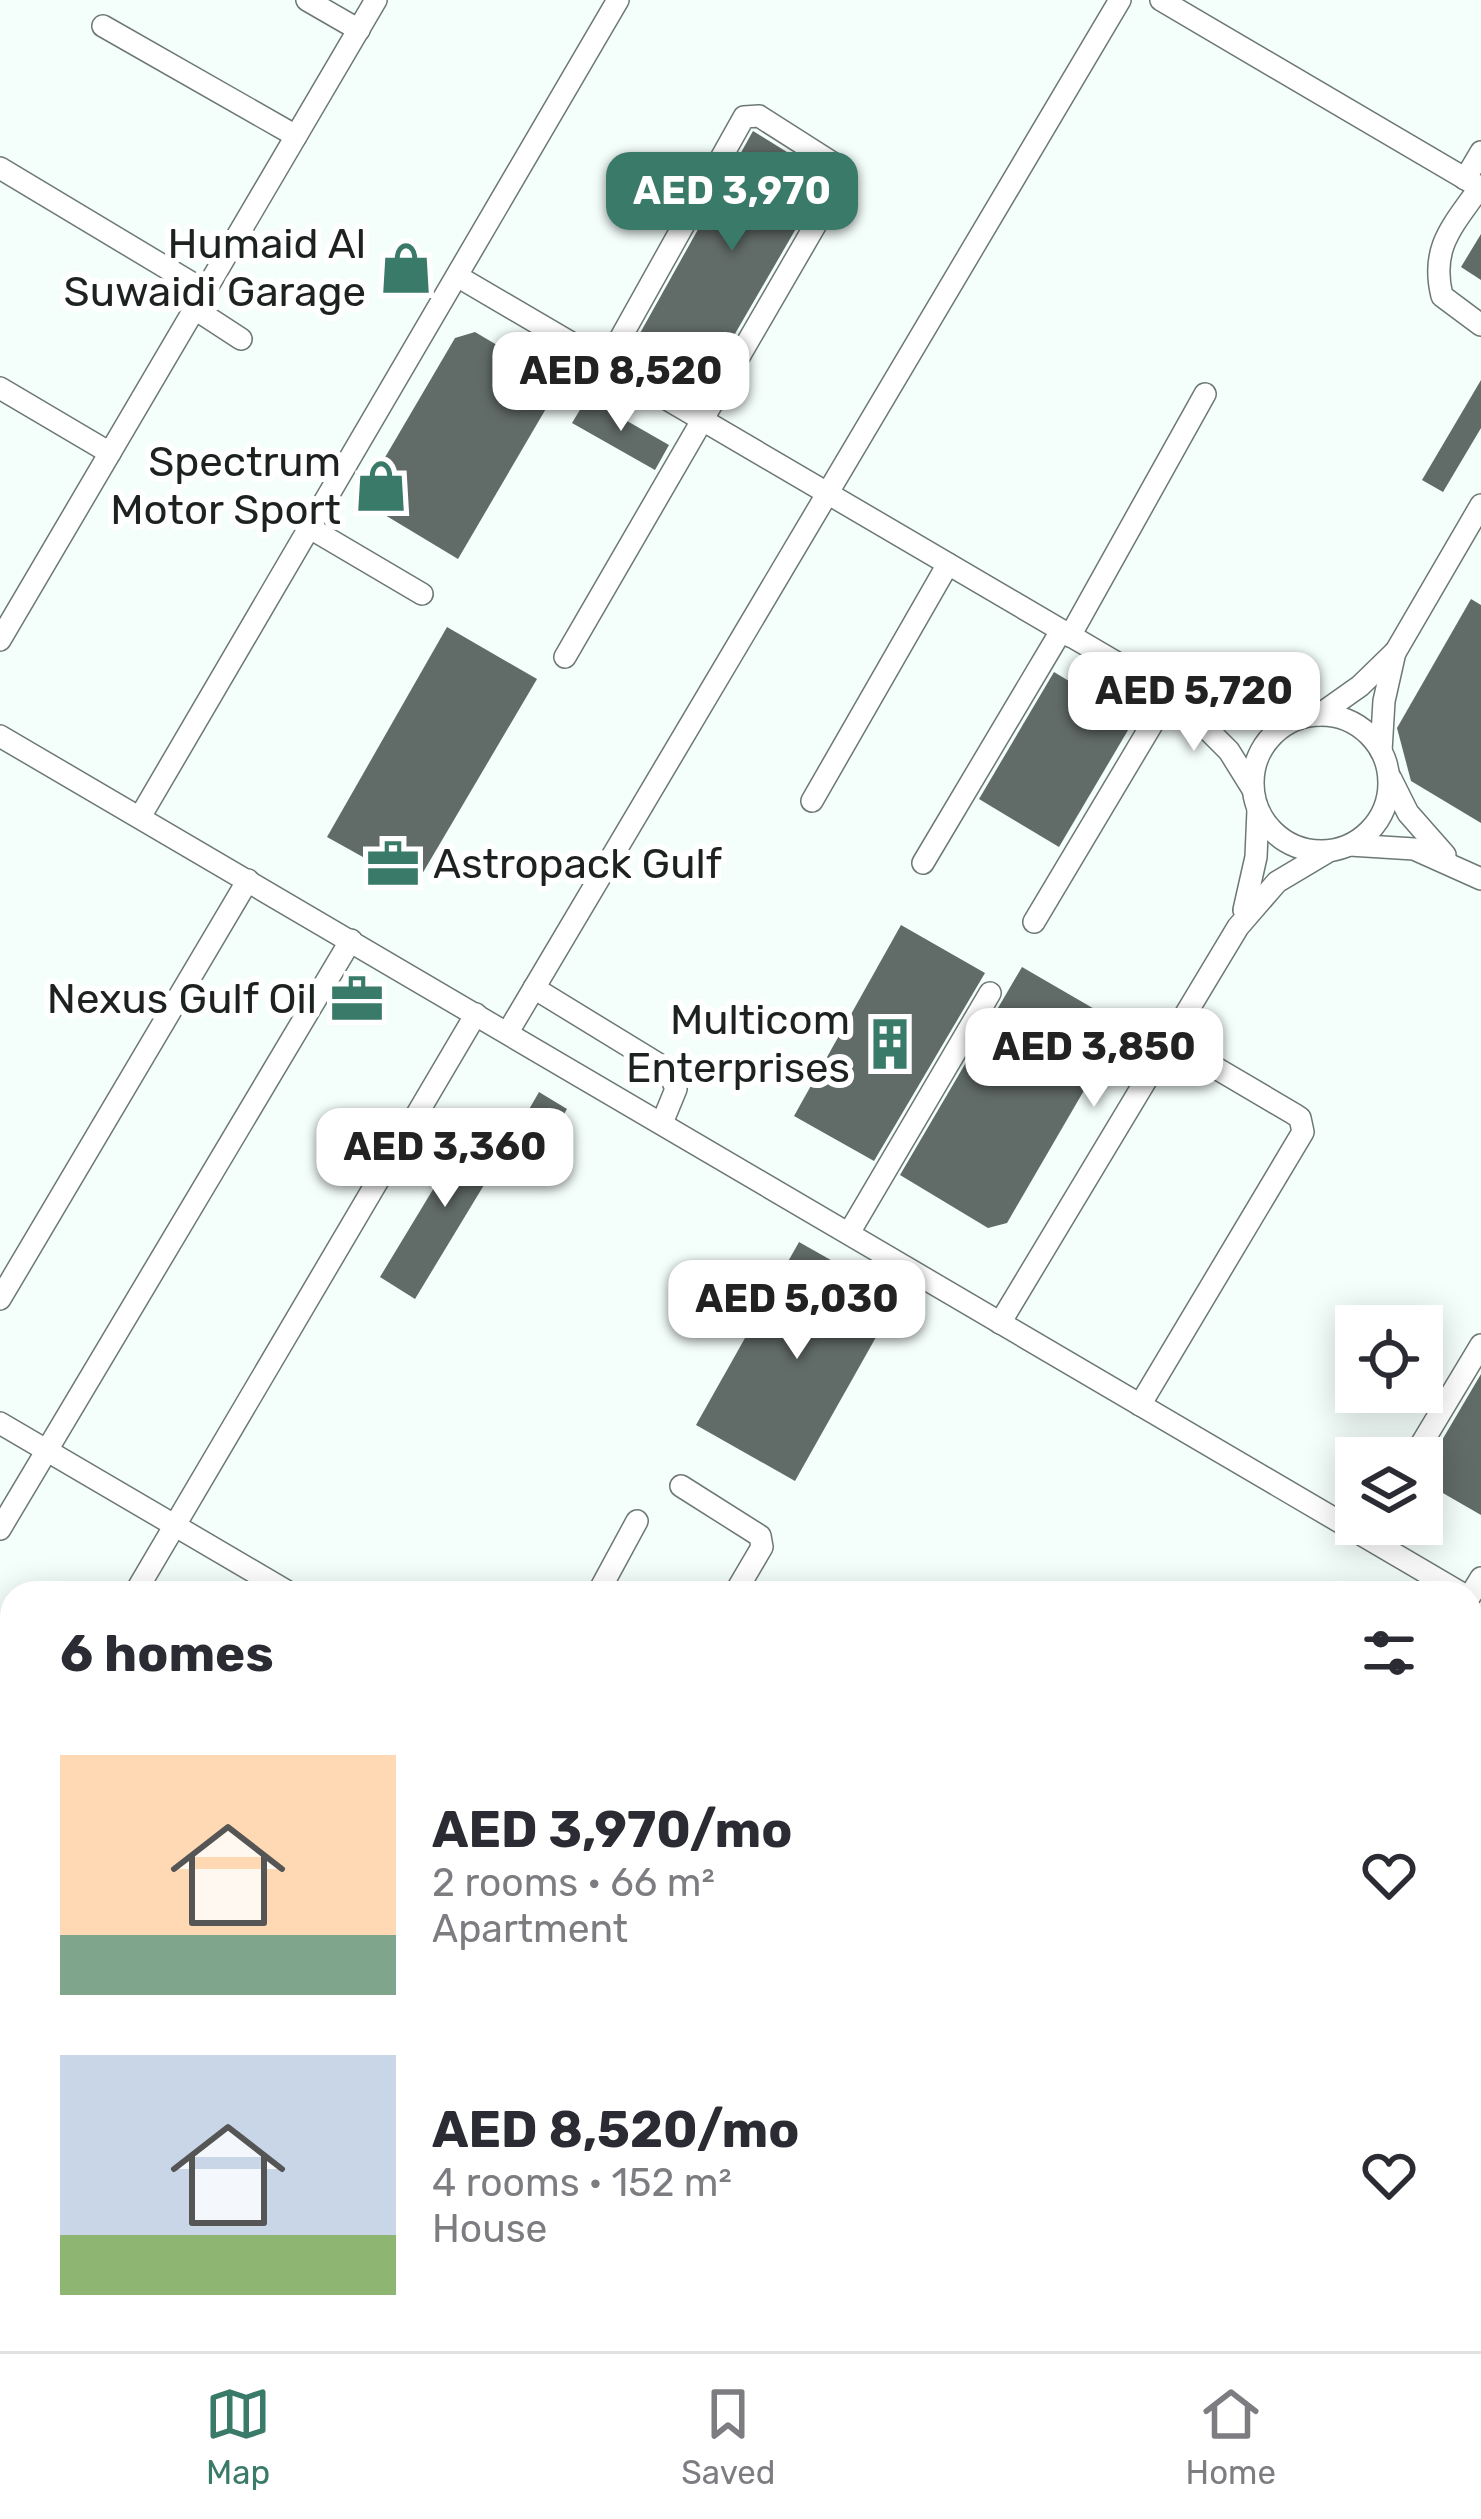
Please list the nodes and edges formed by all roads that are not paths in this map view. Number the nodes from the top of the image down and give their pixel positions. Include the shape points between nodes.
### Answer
1 (307, 0) edge
2 (376, 0) edge
3 (618, 0) edge
4 (1120, 0) edge
5 (1161, 0) edge
6 (103, 26) dead end
7 (359, 30) junction
8 (296, 136) junction
9 (1481, 152) edge
10 (0, 168) edge
11 (1475, 185) edge
12 (457, 277) junction
13 (200, 300) junction
14 (1481, 326) edge
15 (242, 339) dead end
16 (606, 364) junction
17 (0, 388) edge
18 (1204, 394) dead end
19 (703, 421) junction
20 (110, 453) junction
21 (829, 495) junction
22 (1478, 516) edge
23 (310, 528) junction
24 (947, 564) junction
25 (422, 594) dead end
26 (1066, 634) junction
27 (0, 640) edge
28 (1396, 651) junction
29 (565, 658) dead end
30 (1171, 694) junction
31 (1308, 717) junction
32 (0, 736) edge
33 (1384, 762) junction
34 (1256, 799) junction
35 (812, 801) dead end
36 (140, 817) junction
37 (1339, 848) junction
38 (923, 863) dead end
39 (1454, 864) junction
40 (1481, 879) edge
41 (248, 880) junction
42 (1034, 922) dead end
43 (1238, 927) junction
44 (351, 940) junction
45 (534, 988) junction
46 (989, 993) dead end
47 (476, 1014) junction
48 (508, 1032) junction
49 (1170, 1040) junction
50 (662, 1123) junction
51 (849, 1234) junction
52 (0, 1299) edge
53 (1000, 1323) junction
54 (1481, 1345) edge
55 (1140, 1405) junction
56 (0, 1423) edge
57 (1426, 1437) edge
58 (46, 1450) junction
59 (681, 1486) dead end
60 (1335, 1511) edge
61 (638, 1521) dead end
62 (175, 1525) junction
63 (0, 1529) edge
64 (1391, 1545) edge
65 (142, 1581) edge
66 (270, 1581) edge
67 (605, 1581) edge
68 (742, 1581) edge
69 (1443, 1581) edge

1 - 7 street
2 - 7 street
3 - 12 street
4 - 21 street
5 - 11 street
6 - 8 street
7 - 8 street
8 - 13 street
9 - 11 street
10 - 13 street
11 - 14 street via 1437,260 1445,301
12 - 16 street
12 - 23 street
13 - 15 street
13 - 20 street
16 - 19 street
16 - 19 street via 740,120 758,116 835,162 841,180
17 - 20 street
18 - 26 street
19 - 21 street
19 - 29 street
20 - 27 street
21 - 24 street
21 - 45 street
22 - 28 street
23 - 25 street
23 - 36 street
24 - 26 street
24 - 35 street
26 - 30 street
26 - 38 street
28 - 31 street via 1360,686
28 - 33 street via 1384,701
30 - 31 street via 1228,714
30 - 34 street via 1215,734
30 - 42 street
31 - 33 street via 1355,724
31 - 34 street via 1269,739
32 - 36 street
33 - 37 street via 1384,808 1364,836
33 - 39 street via 1408,814
34 - 37 street via 1279,837 1294,846
34 - 43 street via 1252,881
36 - 41 street
37 - 39 street via 1414,849
37 - 43 street via 1277,881
39 - 40 street
41 - 44 street
41 - 52 street
43 - 49 street
44 - 47 street
44 - 58 street
45 - 48 street
45 - 50 street via 668,1070 676,1089
46 - 51 street
47 - 48 street
47 - 62 street
48 - 50 street
49 - 53 street
49 - 55 street via 1300,1118 1303,1132
50 - 51 street
51 - 53 street
53 - 55 street
54 - 57 street
55 - 60 street
56 - 58 street
58 - 62 street
58 - 63 street
59 - 68 street via 760,1536
61 - 67 street
62 - 65 street
62 - 66 street
64 - 69 street

